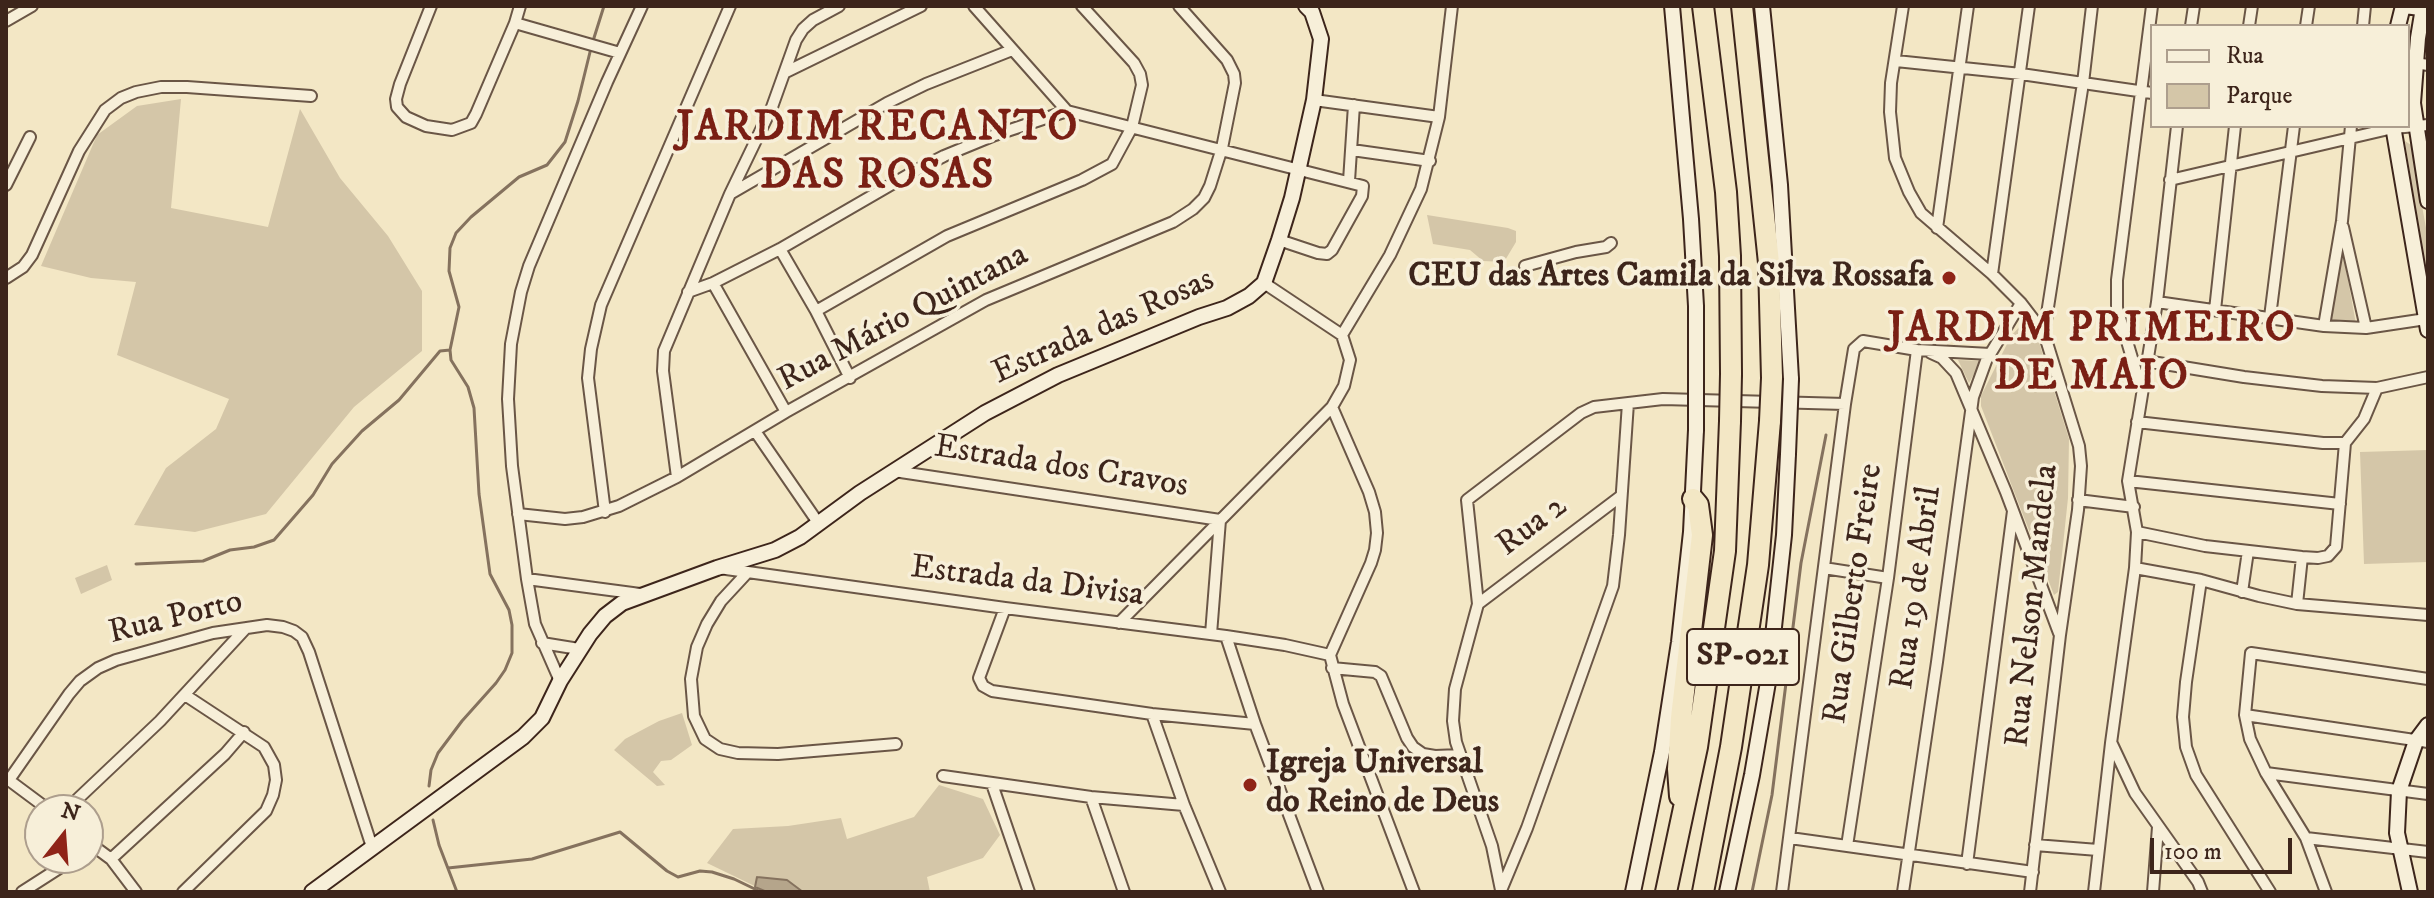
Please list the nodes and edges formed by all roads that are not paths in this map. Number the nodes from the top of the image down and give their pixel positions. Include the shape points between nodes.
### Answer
1 (32, 6) edge
2 (431, 6) edge
3 (520, 6) edge
4 (642, 6) edge
5 (730, 6) edge
6 (839, 6) edge
7 (921, 6) edge
8 (974, 6) edge
9 (1082, 6) edge
10 (1179, 6) edge
11 (1306, 6) edge
12 (1452, 6) edge
13 (1672, 6) edge
14 (1703, 6) edge
15 (1742, 6) edge
16 (1762, 6) edge
17 (1903, 6) edge
18 (1968, 6) edge
19 (2029, 6) edge
20 (2092, 6) edge
21 (2152, 6) edge
22 (2415, 7) edge
23 (6, 21) edge
24 (515, 23) junction
25 (2400, 24) edge
26 (1012, 50) junction
27 (620, 53) junction
28 (1896, 61) junction
29 (2422, 64) edge
30 (1961, 67) junction
31 (786, 72) junction
32 (2021, 74) junction
33 (2083, 83) junction
34 (2140, 91) junction
35 (2150, 93) edge
36 (311, 96) dead end
37 (1314, 100) junction
38 (1354, 105) junction
39 (1067, 111) junction
40 (1439, 117) junction
41 (2422, 126) edge
42 (1132, 127) junction
43 (2177, 128) edge
44 (2235, 128) edge
45 (2294, 128) edge
46 (2351, 128) edge
47 (2389, 128) edge
48 (2393, 128) edge
49 (30, 137) dead end
50 (2350, 138) junction
51 (1222, 148) junction
52 (1352, 150) junction
53 (2290, 151) junction
54 (747, 160) junction
55 (1430, 161) junction
56 (2230, 166) junction
57 (1297, 169) junction
58 (769, 171) junction
59 (2170, 180) junction
60 (1349, 181) junction
61 (2426, 183) edge
62 (6, 185) edge
63 (730, 194) junction
64 (2428, 201) edge
65 (2342, 221) junction
66 (1937, 228) junction
67 (1279, 240) junction
68 (1611, 243) dead end
69 (780, 249) junction
70 (1525, 266) dead end
71 (1992, 274) junction
72 (6, 278) edge
73 (713, 283) junction
74 (1264, 283) junction
75 (688, 292) junction
76 (2157, 302) junction
77 (2021, 303) junction
78 (2215, 310) junction
79 (816, 311) junction
80 (2270, 317) junction
81 (2427, 325) edge
82 (2324, 326) junction
83 (2366, 328) junction
84 (2044, 333) junction
85 (1342, 335) junction
86 (1922, 350) junction
87 (1990, 354) junction
88 (2146, 361) junction
89 (2428, 377) edge
90 (850, 378) junction
91 (1782, 378) junction
92 (2377, 388) junction
93 (2141, 390) junction
94 (1628, 403) junction
95 (1845, 404) junction
96 (1332, 407) junction
97 (1971, 410) junction
98 (786, 412) junction
99 (2137, 422) junction
100 (755, 431) junction
101 (2345, 443) junction
102 (894, 471) junction
103 (677, 477) junction
104 (2128, 481) junction
105 (1621, 496) junction
106 (1693, 499) junction
107 (2078, 500) junction
108 (2340, 504) junction
109 (2134, 507) junction
110 (2013, 511) junction
111 (605, 512) junction
112 (518, 514) junction
113 (1220, 520) junction
114 (819, 524) junction
115 (2137, 532) junction
116 (2248, 551) junction
117 (2302, 557) junction
118 (717, 568) junction
119 (1824, 568) junction
120 (2135, 568) junction
121 (746, 574) junction
122 (1888, 578) junction
123 (527, 579) junction
124 (2201, 580) junction
125 (2242, 592) junction
126 (642, 594) junction
127 (1478, 604) junction
128 (2297, 604) junction
129 (1005, 608) junction
130 (2428, 615) edge
131 (1119, 623) junction
132 (246, 628) junction
133 (1211, 634) junction
134 (2060, 635) junction
135 (1226, 636) junction
136 (542, 643) junction
137 (579, 649) junction
138 (1330, 655) junction
139 (1332, 668) junction
140 (2428, 679) edge
141 (560, 681) junction
142 (185, 695) junction
143 (1152, 714) junction
144 (2245, 715) junction
145 (1255, 724) junction
146 (2428, 725) edge
147 (244, 732) junction
148 (2422, 742) edge
149 (2111, 743) junction
150 (896, 744) dead end
151 (1460, 755) junction
152 (2266, 773) junction
153 (943, 776) dead end
154 (8, 779) edge
155 (992, 784) junction
156 (2399, 791) junction
157 (28, 794) edge
158 (83, 794) edge
159 (2428, 794) edge
160 (1091, 797) junction
161 (1184, 805) junction
162 (1681, 822) junction
163 (2158, 827) junction
164 (1790, 838) junction
165 (2306, 838) junction
166 (2035, 845) junction
167 (1492, 846) junction
168 (1847, 846) junction
169 (372, 847) junction
170 (2399, 848) junction
171 (2098, 850) junction
172 (2428, 852) edge
173 (104, 855) edge
174 (1907, 856) junction
175 (1514, 858) junction
176 (111, 859) junction
177 (1967, 864) junction
178 (2033, 872) junction
179 (50, 874) edge
180 (1501, 891) edge
181 (22, 892) edge
182 (136, 892) edge
183 (183, 892) edge
184 (312, 892) edge
185 (1029, 892) edge
186 (1124, 892) edge
187 (1220, 892) edge
188 (1318, 892) edge
189 (1414, 892) edge
190 (1633, 892) edge
191 (1666, 892) edge
192 (1703, 892) edge
193 (1727, 892) edge
194 (1782, 892) edge
195 (1903, 892) edge
196 (2030, 892) edge
197 (2094, 892) edge
198 (2153, 892) edge
199 (2202, 892) edge
200 (2270, 892) edge
201 (2326, 892) edge
202 (2410, 892) edge

1 - 23 street
2 - 24 street via 396,99 406,117 426,126 452,130 471,123
3 - 24 street
4 - 27 street
5 - 111 street via 601,305 588,378
6 - 31 street via 803,29
7 - 31 street
8 - 26 street
9 - 42 street via 1140,74
10 - 51 street, Rua Mário Quintana via 1234,74
11 - 37 main road, Estrada das Rosas via 1321,39
12 - 40 street
13 - 106 main road, bridge via 1696,306
14 - 162 highway, SP-021, bridge via 1727,205 1730,421 1725,551
15 - 91 highway, SP-021
16 - 91 main road via 1780,185
17 - 28 street, Rua Nelson Mandela
18 - 30 street
19 - 32 street
20 - 33 street
21 - 34 street
22 - 25 main road
22 - 29 main road
24 - 27 street
26 - 39 street
26 - 58 street via 887,103
27 - 112 street via 529,266 518,305 508,399
28 - 30 street
28 - 66 street, Rua Nelson Mandela via 1890,112 1895,158 1921,213
29 - 41 main road via 2413,83
30 - 32 street
30 - 66 street
31 - 54 street
32 - 33 street
32 - 71 street
33 - 34 street
33 - 84 street
34 - 35 street
34 - 93 street via 2117,308
36 - 72 street via 187,87 121,98 105,110 79,151 32,255
37 - 38 street
37 - 57 main road, Estrada das Rosas
38 - 40 street
38 - 52 street
39 - 42 street
39 - 69 street via 923,166
40 - 55 street
41 - 61 main road
42 - 51 street
42 - 79 street via 1118,156 1101,172 947,236
43 - 59 street
44 - 56 street
45 - 53 street
46 - 50 street
47 - 50 street
48 - 81 main road
49 - 62 street
50 - 53 street
50 - 65 street
51 - 57 street
51 - 90 street, Rua Mário Quintana via 1204,198 1173,222 986,300
52 - 55 street
52 - 60 street
53 - 56 street
53 - 80 street
54 - 58 street
54 - 63 street
55 - 85 street via 1390,255
56 - 59 street
56 - 78 street
57 - 60 street
57 - 67 main road, Estrada das Rosas
58 - 63 street
59 - 76 street
60 - 67 street via 1363,186 1364,192 1332,250 1318,253
61 - 64 main road
63 - 75 street
65 - 82 street
65 - 83 street
66 - 71 street, Rua Nelson Mandela
67 - 74 main road, Estrada das Rosas
68 - 70 street
69 - 73 street
69 - 79 street
71 - 77 street, Rua Nelson Mandela
73 - 75 street
73 - 98 street
74 - 85 street
74 - 102 main road, Estrada das Rosas via 1227,308 1058,375 985,413
75 - 103 street via 664,351
76 - 78 street
76 - 88 street
77 - 84 street, Rua Nelson Mandela
77 - 87 street, Rua 19 de Abril
78 - 80 street
79 - 90 street
80 - 82 street
81 - 83 street
82 - 83 street
84 - 107 street, Rua Nelson Mandela via 2079,446
85 - 96 street via 1350,360
86 - 87 street
86 - 95 street via 1863,341 1854,349
86 - 97 street via 1942,358 1956,373
86 - 122 street, Rua Gilberto Freire
87 - 97 street, Rua 19 de Abril
88 - 92 street via 2244,377
88 - 93 street
89 - 92 street
90 - 98 street, Rua Mário Quintana
91 - 192 highway, SP-021, bridge via 1770,421 1758,565 1731,747
91 - 193 main road, bridge via 1788,454 1784,535 1768,682
92 - 101 street via 2364,419
93 - 99 street
94 - 95 street via 1663,399
94 - 105 street
94 - 127 street via 1581,413 1467,500
95 - 119 street
96 - 113 street
96 - 138 street via 1369,492 1377,533 1371,563
97 - 110 street
97 - 174 street, Rua 19 de Abril
98 - 100 street, Rua Mário Quintana
99 - 101 street
99 - 104 street
100 - 103 street, Rua Mário Quintana
100 - 114 street
101 - 108 street
102 - 113 street, Estrada dos Cravos
102 - 114 main road, Estrada das Rosas
103 - 111 street, Rua Mário Quintana
104 - 108 street
104 - 109 street
105 - 127 street, Rua 2
105 - 175 street via 1613,586
106 - 162 highway via 1702,535 1681,718
106 - 190 main road via 1672,697
107 - 109 street
107 - 134 street, Rua Nelson Mandela
108 - 117 street via 2336,547 2328,556
109 - 115 street
110 - 134 street
110 - 177 street
111 - 112 street, Rua Mário Quintana via 565,519
112 - 123 street
113 - 131 street
113 - 133 street
114 - 118 main road, Estrada das Rosas via 775,550
115 - 116 street
115 - 120 street
116 - 117 street
116 - 125 street
117 - 128 street
118 - 121 street, Estrada da Divisa
118 - 126 main road, Estrada das Rosas
119 - 122 street
119 - 164 street
120 - 124 street
120 - 149 street
121 - 129 street, Estrada da Divisa
121 - 150 street via 721,601 697,647 691,679 694,716 705,739 729,751 778,754
122 - 168 street, Rua Gilberto Freire
123 - 126 street
123 - 136 street
124 - 125 street
124 - 200 street via 2185,694 2186,747 2196,775
125 - 128 street
126 - 137 main road, Estrada das Rosas via 605,616
127 - 151 street via 1452,707
128 - 130 street
129 - 131 street, Estrada da Divisa
129 - 143 street via 979,678 983,686 1007,695
131 - 133 street, Estrada da Divisa
132 - 142 street
132 - 154 street, Rua Porto via 98,668 69,694
132 - 169 street, Rua Porto via 267,625 302,637
133 - 135 street, Estrada da Divisa
134 - 166 street, Rua Nelson Mandela
135 - 138 street, Estrada da Divisa
135 - 145 street
136 - 137 street
136 - 141 street
137 - 141 main road, Estrada das Rosas
138 - 139 street
139 - 151 street via 1381,676 1413,747 1423,754
139 - 189 street
140 - 144 street via 2251,653
141 - 169 main road, Estrada das Rosas via 542,718 523,737
142 - 147 street
142 - 158 street
143 - 145 street
143 - 161 street
144 - 148 street
144 - 152 street
145 - 188 street
146 - 148 main road
147 - 176 street
147 - 183 street via 264,747 274,765 273,795 257,821
148 - 156 main road
149 - 163 street
149 - 171 street
151 - 167 street
152 - 156 street
152 - 165 street
153 - 155 street
154 - 157 street
155 - 160 street
155 - 185 street
156 - 159 street
156 - 170 main road
160 - 161 street
160 - 186 street
161 - 187 street
162 - 191 highway, SP-021
163 - 198 street
163 - 199 street
164 - 168 street
164 - 194 street
165 - 170 street
165 - 201 street
166 - 171 street
166 - 178 street, Rua Nelson Mandela
167 - 175 street
167 - 180 street
168 - 174 street
169 - 184 main road, Estrada das Rosas
170 - 172 street
170 - 202 main road
171 - 197 street
173 - 176 street
174 - 177 street
174 - 195 street, Rua 19 de Abril
175 - 180 street
176 - 182 street
177 - 178 street
178 - 196 street, Rua Nelson Mandela
179 - 181 street

